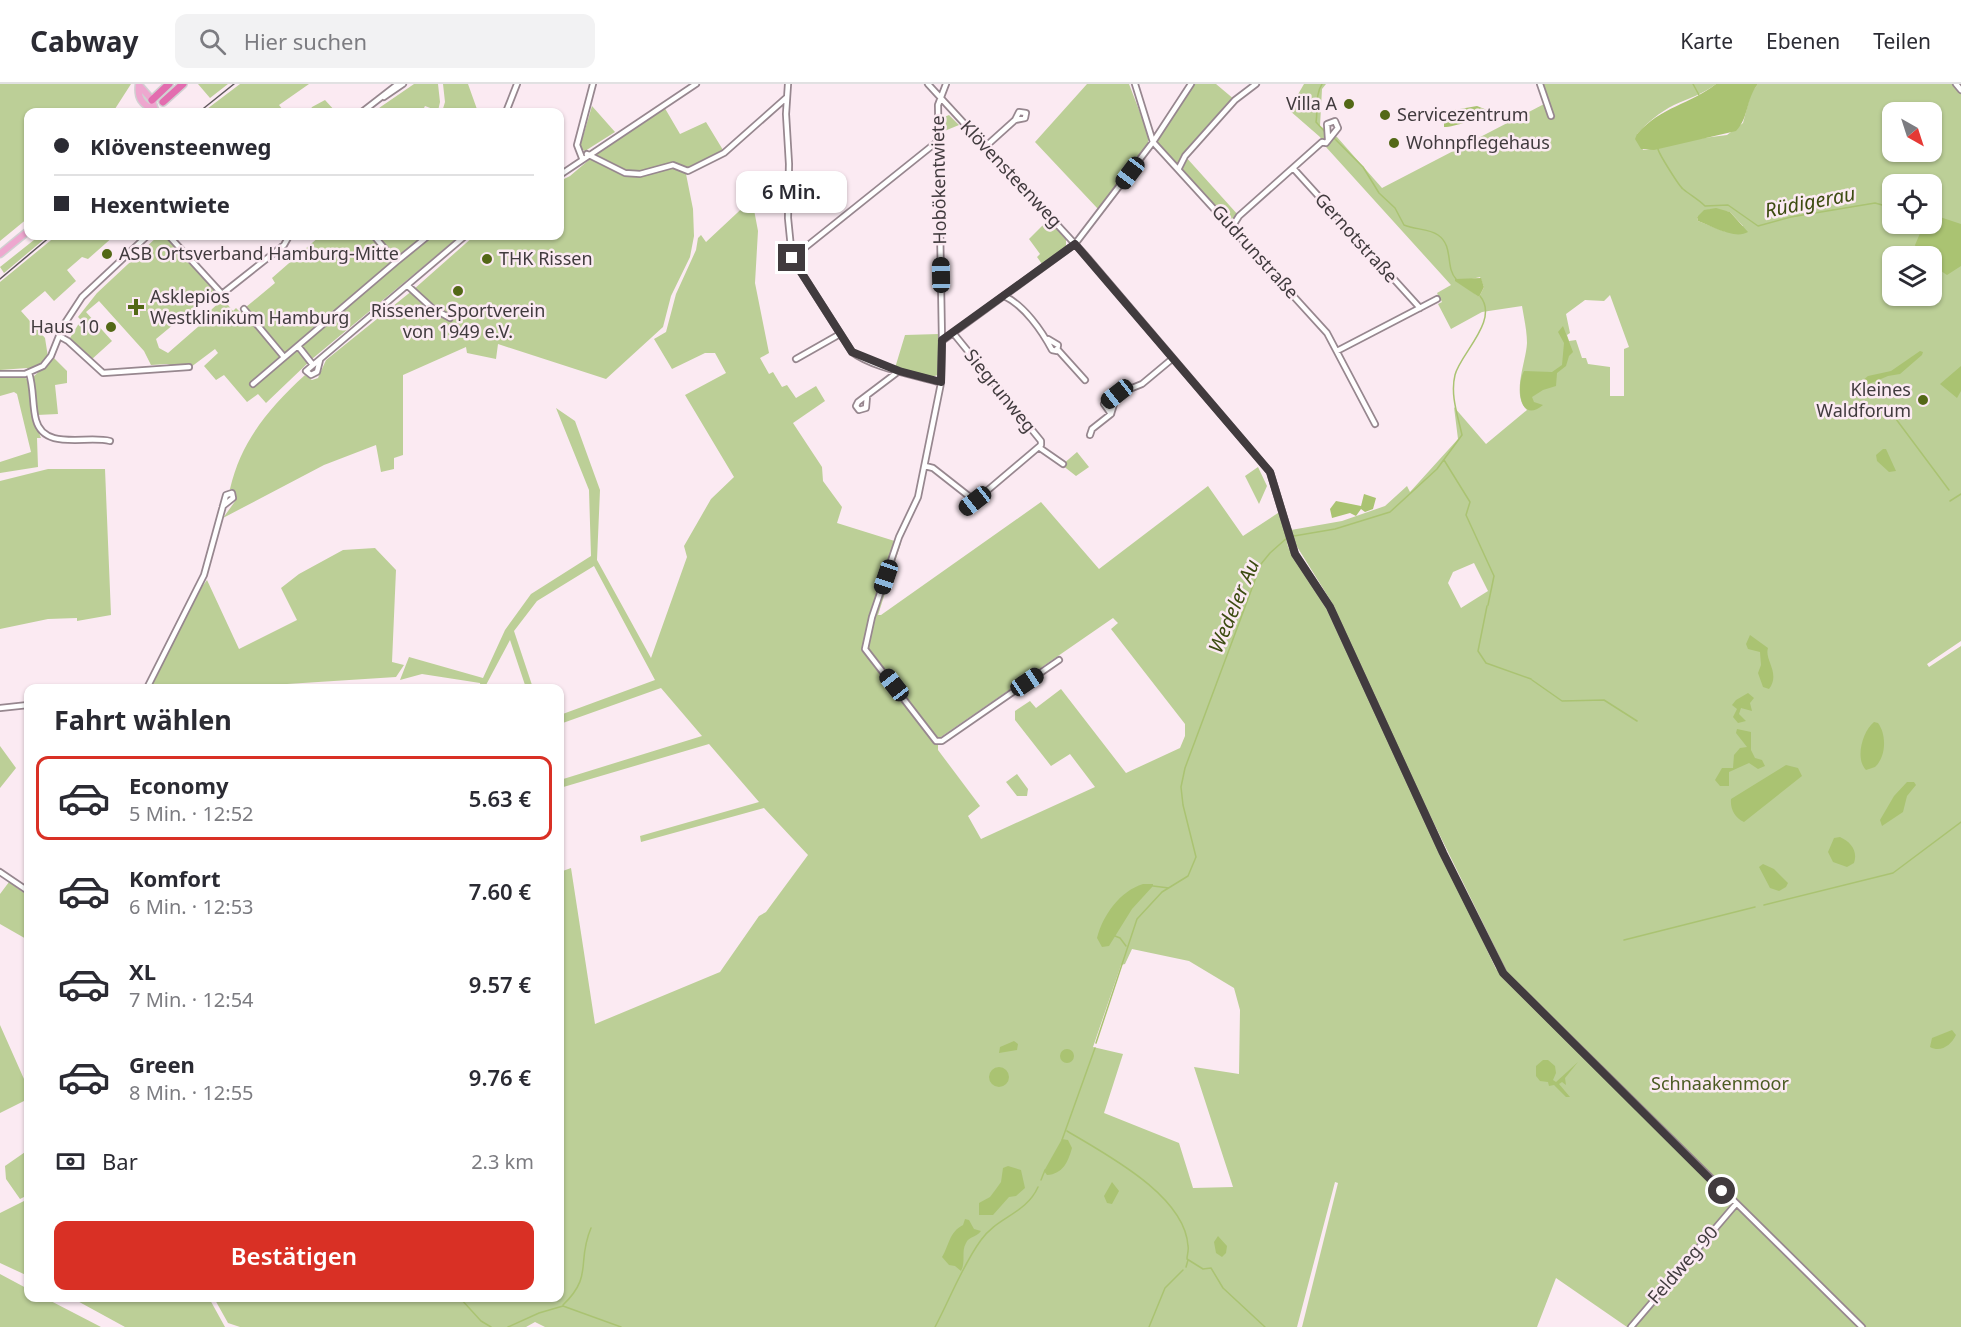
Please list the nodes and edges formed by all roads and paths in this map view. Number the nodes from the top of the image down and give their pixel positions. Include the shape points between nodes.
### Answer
1 (139, 84) edge
2 (169, 84) edge
3 (183, 84) edge
4 (398, 84) edge
5 (403, 84) edge
6 (517, 84) edge
7 (593, 84) edge
8 (696, 84) edge
9 (788, 84) edge
10 (928, 84) edge
11 (946, 84) edge
12 (1135, 84) edge
13 (1191, 84) edge
14 (1256, 84) edge
15 (1540, 84) edge
16 (1956, 84) edge
17 (1961, 90) edge
18 (939, 96) junction
19 (786, 97) junction
20 (382, 98) junction
21 (152, 100) junction
22 (163, 102) joint
23 (146, 106) junction
24 (149, 108) edge
25 (153, 108) edge
26 (157, 108) edge
27 (368, 108) edge
28 (508, 108) edge
29 (950, 108) junction
30 (938, 112) junction
31 (1551, 116) dead end
32 (1015, 120) dead end
33 (1328, 139) junction
34 (938, 141) junction
35 (1153, 142) junction
36 (986, 147) junction
37 (587, 154) junction
38 (582, 158) junction
39 (1179, 168) junction
40 (1293, 168) junction
41 (564, 172) edge
42 (1232, 227) junction
43 (24, 234) edge
44 (143, 240) edge
45 (173, 240) edge
46 (287, 240) edge
47 (377, 240) edge
48 (423, 240) edge
49 (460, 240) edge
50 (1075, 244) junction
51 (0, 254) edge
52 (792, 258) junction
53 (396, 262) junction
54 (408, 286) junction
55 (1013, 290) junction
56 (1004, 296) junction
57 (1014, 300) junction
58 (1437, 300) dead end
59 (244, 309) dead end
60 (1420, 309) junction
61 (450, 318) dead end
62 (840, 334) junction
63 (954, 334) junction
64 (59, 336) junction
65 (942, 340) junction
66 (298, 346) junction
67 (1337, 351) junction
68 (284, 357) junction
69 (796, 359) dead end
70 (1172, 359) junction
71 (320, 360) junction
72 (314, 365) junction
73 (189, 367) dead end
74 (899, 371) junction
75 (0, 374) edge
76 (29, 374) junction
77 (1084, 380) dead end
78 (941, 382) junction
79 (254, 384) dead end
80 (1117, 394) junction
81 (867, 396) dead end
82 (1111, 414) junction
83 (1375, 424) dead end
84 (1090, 435) dead end
85 (110, 441) dead end
86 (1040, 448) junction
87 (1063, 464) dead end
88 (925, 466) junction
89 (975, 501) junction
90 (223, 506) dead end
91 (965, 508) dead end
92 (1059, 660) dead end
93 (149, 684) edge
94 (24, 705) edge
95 (0, 708) edge
96 (0, 872) edge
97 (24, 888) edge
98 (1736, 1204) junction
99 (1632, 1327) edge
100 (1862, 1327) edge

1 - 21 main road
1 - 23 main road via 139,95
2 - 21 highway
3 - 22 highway
4 - 20 street
5 - 20 street
6 - 28 street
7 - 38 street via 577,145
8 - 37 street
9 - 19 street
10 - 18 street, Klövensteenweg
11 - 18 street
12 - 35 street, Gudrunstraße
13 - 35 street
14 - 39 street via 1235,100
15 - 31 street
16 - 17 street
18 - 29 street, Klövensteenweg
18 - 30 street, Hobökentwiete
19 - 37 street via 724,153 688,171 673,165 640,174 625,173
19 - 52 street
20 - 27 street
21 - 23 main road
21 - 25 main road
22 - 26 main road
23 - 24 main road
29 - 30 street
29 - 36 street, Klövensteenweg
30 - 34 street, Hobökentwiete
32 - 36 street
33 - 33 street via 1338,127 1336,121 1330,121
33 - 40 street
34 - 52 street
34 - 65 street, Hobökentwiete
35 - 39 street, Gudrunstraße
35 - 50 street
36 - 50 street, Klövensteenweg
37 - 38 street
38 - 41 street
39 - 42 street, Gudrunstraße
40 - 42 street via 1239,216
40 - 60 street, Gernotstraße
42 - 67 street, Gudrunstraße via 1321,326
43 - 51 main road
44 - 64 street via 89,288
45 - 46 street via 222,294
47 - 53 street
48 - 53 street
49 - 54 street
50 - 55 street
50 - 70 street, Klövensteenweg
52 - 62 street
53 - 66 street
54 - 61 street
54 - 71 street
55 - 56 street
55 - 57 street
56 - 57 street
56 - 63 street
57 - 77 street via 1048,339 1053,351 1058,350
58 - 60 street
59 - 68 street
60 - 67 street
62 - 69 street
62 - 74 street via 856,355
63 - 65 street
63 - 86 street, Siegrunweg via 1041,441
64 - 73 street via 103,373
64 - 76 street via 48,361
65 - 78 street, Hobökentwiete
66 - 68 street
66 - 72 street
67 - 83 street, Gudrunstraße
68 - 79 street
70 - 80 street via 1142,384
70 - 98 street, Klövensteenweg via 1270,472 1290,543 1330,607 1503,973
71 - 72 street
71 - 72 street via 315,375 311,375 306,371
74 - 78 street
74 - 81 street
75 - 76 street
76 - 85 street via 36,420 44,434 57,439
78 - 88 street, Hobökentwiete
80 - 82 street
80 - 82 street via 1104,405
82 - 84 street
86 - 87 street, Siegrunweg
86 - 89 street, Siegrunweg
88 - 89 street
88 - 92 street, Hobökentwiete via 918,497 899,537 872,617 865,649 936,741 942,741
89 - 91 street, Siegrunweg
90 - 93 street via 204,575
94 - 95 street
96 - 97 street
98 - 99 street, Feldweg 90
98 - 100 street, Klövensteenweg

